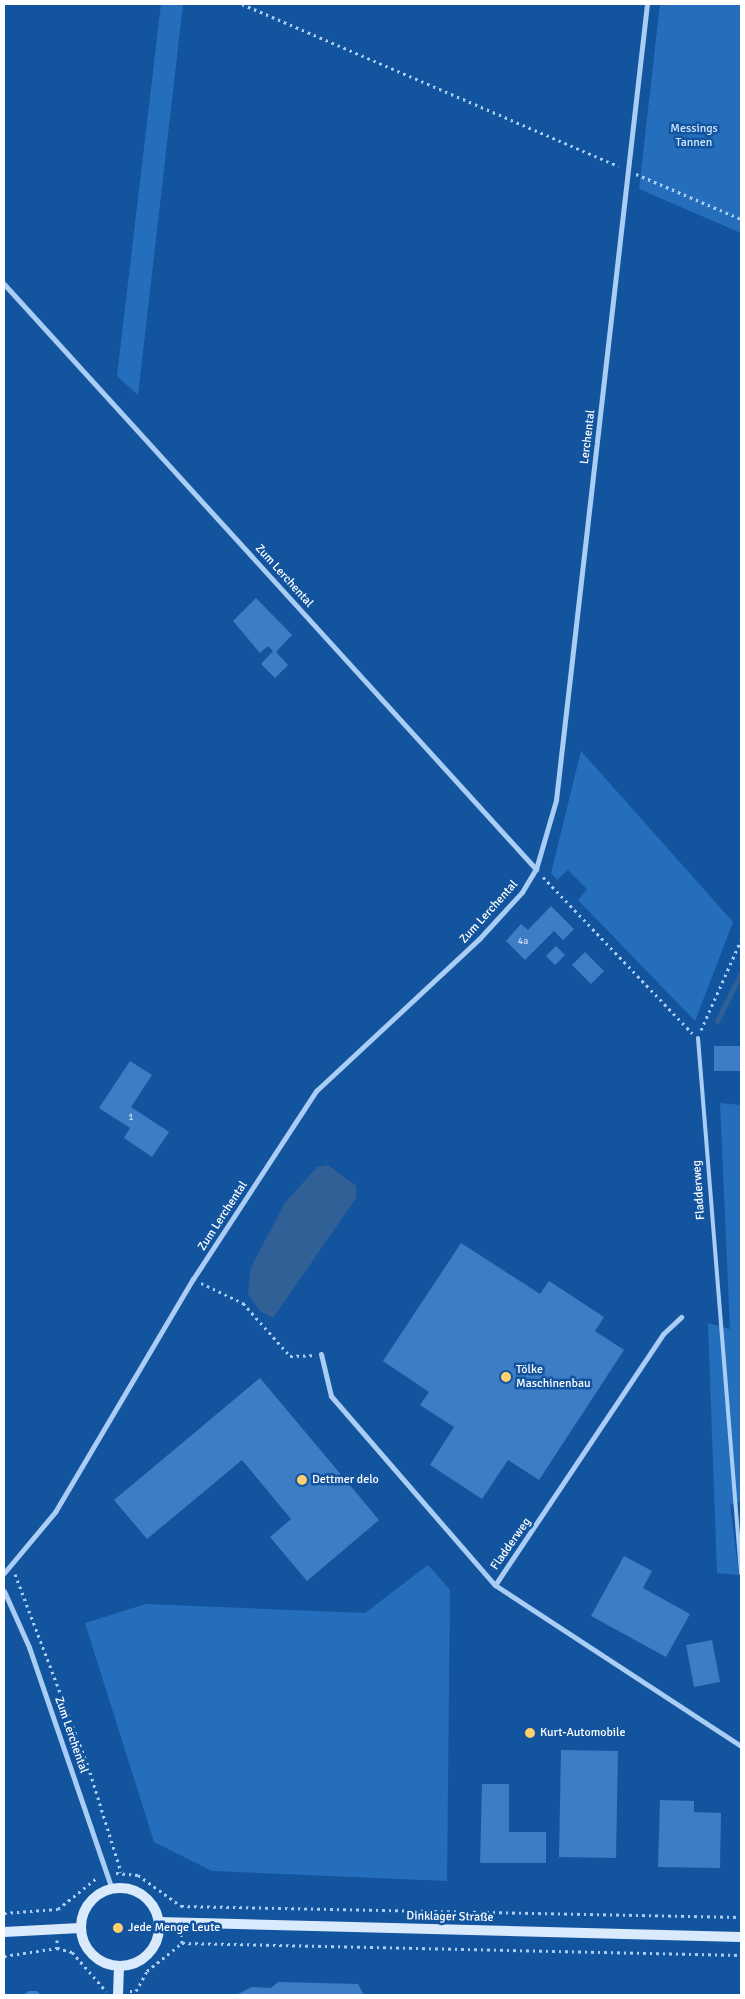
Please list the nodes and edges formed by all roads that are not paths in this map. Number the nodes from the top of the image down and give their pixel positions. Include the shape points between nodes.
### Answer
1 (647, 4) edge
2 (4, 284) edge
3 (536, 869) junction
4 (698, 1038) road end
5 (681, 1317) dead end
6 (321, 1354) road end
7 (4, 1573) edge
8 (741, 1573) edge
9 (495, 1585) junction
10 (4, 1591) edge
11 (741, 1746) edge
12 (112, 1888) junction
13 (159, 1922) junction
14 (80, 1928) junction
15 (4, 1932) edge
16 (741, 1937) edge
17 (119, 1966) junction
18 (118, 1995) edge

1 - 3 street, Lerchental via 556,800
2 - 3 street, Zum Lerchental
3 - 7 street, Zum Lerchental via 522,892 479,939 316,1091 193,1279 54,1512
4 - 8 lane, Fladderweg
5 - 9 street, Fladderweg via 663,1334
6 - 9 street, Fladderweg via 331,1396
9 - 11 street, Fladderweg
10 - 12 street, Zum Lerchental via 29,1646
12 - 13 main road via 125,1888 148,1900
12 - 14 main road via 89,1902
13 - 16 main road, Dinklager Straße
13 - 17 main road via 149,1954
14 - 15 main road
14 - 17 main road via 82,1940 97,1959
17 - 18 main road

